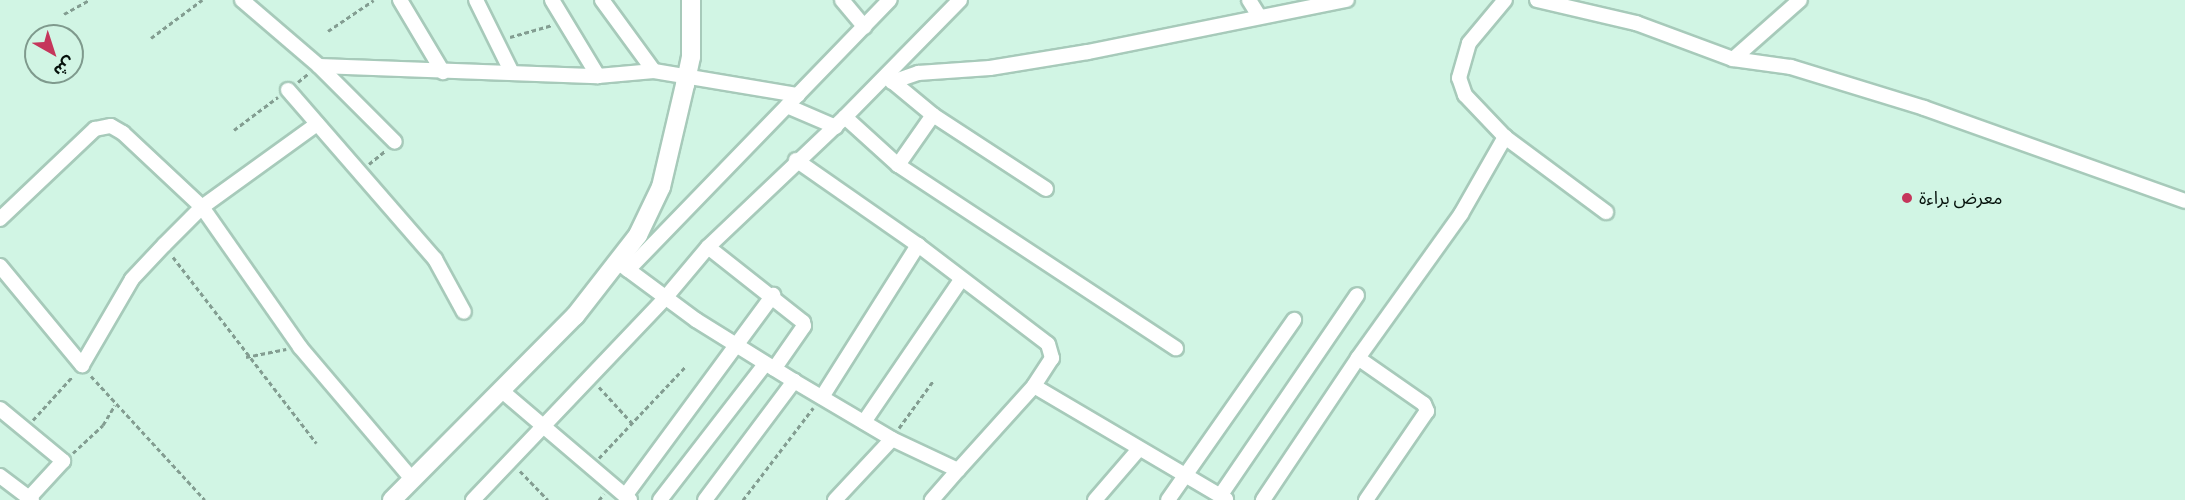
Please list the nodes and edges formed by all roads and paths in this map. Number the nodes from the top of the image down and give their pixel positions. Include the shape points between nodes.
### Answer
1 (89, 0) edge
2 (202, 0) edge
3 (242, 0) edge
4 (374, 0) edge
5 (400, 0) edge
6 (476, 0) edge
7 (552, 0) edge
8 (602, 0) edge
9 (691, 0) edge
10 (842, 0) edge
11 (890, 0) edge
12 (960, 0) edge
13 (1249, 0) edge
14 (1347, 0) edge
15 (1505, 0) edge
16 (1537, 0) edge
17 (1800, 0) edge
18 (64, 14) dead end
19 (1259, 16) junction
20 (567, 21) junction
21 (865, 27) junction
22 (328, 31) dead end
23 (151, 38) dead end
24 (496, 41) junction
25 (1733, 58) junction
26 (320, 66) junction
27 (654, 71) junction
28 (443, 72) junction
29 (512, 73) junction
30 (598, 76) junction
31 (686, 79) junction
32 (889, 79) junction
33 (288, 90) dead end
34 (798, 94) junction
35 (787, 106) junction
36 (933, 115) junction
37 (840, 122) junction
38 (317, 124) junction
39 (1505, 137) junction
40 (395, 142) joint
41 (796, 160) junction
42 (898, 165) junction
43 (357, 170) junction
44 (1046, 189) dead end
45 (2185, 201) edge
46 (202, 207) junction
47 (1606, 212) dead end
48 (2, 213) edge
49 (164, 245) junction
50 (918, 245) junction
51 (708, 247) junction
52 (0, 266) edge
53 (623, 267) junction
54 (961, 280) junction
55 (773, 295) junction
56 (1357, 295) dead end
57 (666, 297) junction
58 (464, 312) dead end
59 (1294, 320) dead end
60 (736, 344) junction
61 (300, 347) junction
62 (1176, 348) dead end
63 (246, 357) junction
64 (1358, 358) junction
65 (82, 365) junction
66 (686, 366) dead end
67 (769, 366) junction
68 (590, 378) junction
69 (794, 381) junction
70 (933, 381) dead end
71 (1034, 386) junction
72 (502, 392) junction
73 (822, 397) junction
74 (115, 405) junction
75 (0, 409) edge
76 (864, 422) junction
77 (632, 423) junction
78 (543, 427) junction
79 (24, 431) junction
80 (892, 439) junction
81 (316, 443) dead end
82 (1139, 449) junction
83 (63, 461) junction
84 (511, 462) junction
85 (590, 468) junction
86 (958, 470) junction
87 (0, 476) edge
88 (1188, 477) junction
89 (412, 478) junction
90 (628, 498) edge
91 (1224, 498) edge
92 (29, 499) edge
93 (205, 500) edge
94 (392, 500) edge
95 (473, 500) edge
96 (548, 500) edge
97 (660, 500) edge
98 (705, 500) edge
99 (743, 500) edge
100 (835, 500) edge
101 (932, 500) edge
102 (1095, 500) edge
103 (1168, 500) edge
104 (1263, 500) edge
105 (1366, 500) edge

1 - 18 path
2 - 23 path
3 - 26 street
4 - 22 path
5 - 28 street
6 - 24 street
7 - 20 street
8 - 27 street
9 - 31 main road via 691,57
10 - 21 street
11 - 21 street
12 - 32 street
13 - 19 street
14 - 19 street
15 - 39 street via 1469,43 1459,78 1465,95
16 - 25 street via 1636,23
17 - 25 street
19 - 32 street via 1088,52
20 - 24 path
20 - 30 street
21 - 34 street
24 - 29 street
25 - 45 street via 1791,66
26 - 28 street
26 - 40 street
27 - 30 street
27 - 31 street
28 - 29 street
29 - 30 street
31 - 34 street
31 - 53 main road via 652,212
32 - 36 street
32 - 37 street
33 - 38 street
34 - 35 street
35 - 37 street
35 - 53 street
36 - 42 street
36 - 44 street
37 - 41 street
37 - 42 street
38 - 43 street
38 - 46 street
39 - 47 street
39 - 64 street via 1461,214
40 - 43 path
41 - 50 street
41 - 51 street
42 - 62 street
43 - 58 street via 435,259
46 - 48 street via 123,133 102,125
46 - 49 street
46 - 61 street
49 - 63 path
49 - 65 street via 132,279
50 - 54 street
50 - 73 street
51 - 55 street
51 - 57 street
52 - 65 street
53 - 57 street
53 - 72 main road
54 - 71 street via 1048,344 1052,358
54 - 76 street
55 - 60 street
55 - 67 street via 804,326
56 - 91 street
57 - 60 street
57 - 68 street
59 - 88 street
60 - 67 street
60 - 90 street
61 - 63 path
61 - 89 street
63 - 81 path
64 - 104 street
64 - 105 street via 1424,404 1427,411
65 - 74 path
65 - 79 path
66 - 77 path
67 - 69 street
67 - 97 street
68 - 77 path
68 - 78 street
69 - 73 street
69 - 98 street
70 - 80 path
71 - 82 street
71 - 86 street
72 - 78 street
72 - 89 main road
73 - 76 street
73 - 99 path
74 - 83 path via 103,426
74 - 93 path
75 - 79 street
76 - 80 street
77 - 85 path
78 - 84 street
78 - 85 street
79 - 83 street
80 - 86 street
80 - 100 street
82 - 88 street
82 - 102 street
83 - 92 street
84 - 95 street
84 - 96 path
85 - 90 street
86 - 101 street
87 - 92 street
88 - 91 street
88 - 103 street
89 - 94 main road

